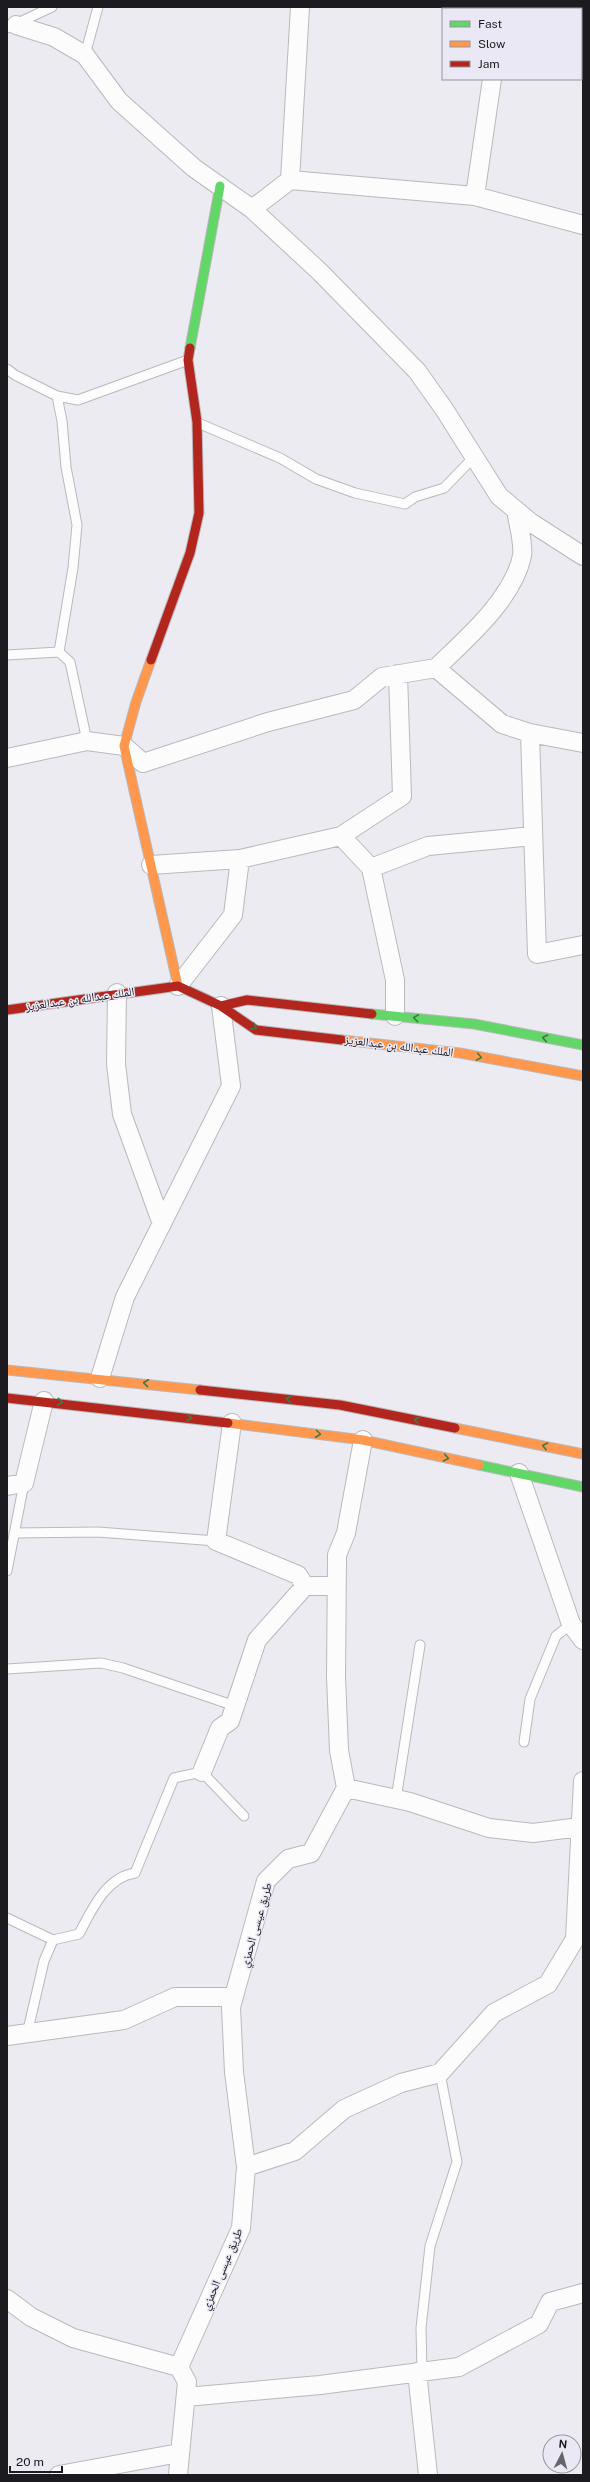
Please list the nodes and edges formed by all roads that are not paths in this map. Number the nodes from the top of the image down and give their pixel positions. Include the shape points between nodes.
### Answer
1 (52, 7) edge
2 (98, 7) edge
3 (300, 7) edge
4 (11, 27) edge
5 (86, 55) junction
6 (492, 80) edge
7 (290, 180) junction
8 (220, 186) junction
9 (475, 196) junction
10 (252, 209) junction
11 (583, 225) edge
12 (188, 360) junction
13 (7, 369) edge
14 (57, 396) junction
15 (197, 422) junction
16 (474, 457) junction
17 (516, 510) junction
18 (583, 556) edge
19 (59, 652) junction
20 (7, 655) edge
21 (436, 668) junction
22 (398, 674) junction
23 (530, 733) junction
24 (87, 741) junction
25 (583, 742) edge
26 (124, 746) junction
27 (7, 758) edge
28 (341, 836) junction
29 (533, 836) junction
30 (240, 860) junction
31 (151, 864) junction
32 (371, 868) junction
33 (583, 945) edge
34 (178, 986) junction
35 (117, 993) junction
36 (221, 1006) junction
37 (7, 1010) edge
38 (395, 1016) junction
39 (583, 1045) edge
40 (583, 1076) edge
41 (162, 1224) junction
42 (7, 1370) edge
43 (99, 1394) junction
44 (7, 1398) edge
45 (44, 1400) junction
46 (232, 1423) junction
47 (363, 1440) junction
48 (583, 1454) edge
49 (519, 1473) junction
50 (15, 1484) edge
51 (583, 1487) edge
52 (14, 1533) junction
53 (216, 1541) junction
54 (7, 1571) edge
55 (305, 1586) junction
56 (336, 1586) junction
57 (571, 1624) junction
58 (583, 1640) edge
59 (420, 1645) dead end
60 (7, 1669) edge
61 (235, 1706) junction
62 (524, 1742) dead end
63 (202, 1772) junction
64 (583, 1780) edge
65 (346, 1788) junction
66 (396, 1799) junction
67 (244, 1816) dead end
68 (580, 1827) junction
69 (7, 1918) edge
70 (53, 1940) junction
71 (234, 1997) junction
72 (26, 2034) junction
73 (7, 2036) edge
74 (440, 2073) junction
75 (246, 2167) junction
76 (583, 2293) edge
77 (7, 2299) edge
78 (179, 2367) junction
79 (419, 2372) junction
80 (186, 2397) junction
81 (179, 2453) junction
82 (59, 2475) edge
83 (178, 2475) edge
84 (428, 2475) edge

1 - 4 lane
2 - 5 lane
3 - 7 street
4 - 5 street via 54,37
5 - 8 street via 119,101 194,168
6 - 9 street
7 - 9 street
7 - 10 street
8 - 10 street
8 - 12 main road
9 - 11 street
10 - 16 street via 320,272 417,371
12 - 14 lane via 78,400
12 - 15 main road
13 - 14 lane
14 - 19 lane via 77,525 73,568
15 - 16 lane via 280,458 316,479 355,493 405,504 415,497 444,488
15 - 26 main road via 199,513 191,546 154,657 136,702
16 - 17 street via 499,496
17 - 18 street
17 - 21 street via 522,555 509,588 477,628
19 - 20 lane
19 - 24 lane via 70,662
21 - 22 street
21 - 23 street via 502,724
22 - 26 street via 382,676 354,700 268,722 143,763
22 - 28 street via 402,796
23 - 25 street
23 - 29 street
24 - 26 street
24 - 27 street
26 - 31 main road
28 - 30 street
28 - 32 street
29 - 32 street via 428,846
29 - 33 street via 537,954
30 - 31 street
30 - 34 street via 233,915
31 - 34 main road
32 - 38 street via 395,980
34 - 35 main road, الملك عبدالله بن عبدالعزيز
34 - 36 main road, الملك عبدالله بن عبدالعزيز
35 - 37 main road, الملك عبدالله بن عبدالعزيز
35 - 41 street via 116,1064 122,1114
36 - 38 main road via 247,1000
36 -> 40 main road, الملك عبدالله بن عبدالعزيز via 256,1030 460,1054
36 - 41 street via 231,1086
39 -> 38 main road via 474,1024
41 - 43 street via 124,1297
42 - 43 main road
45 -> 43 main road
43 -> 46 main road
48 -> 43 main road via 340,1405
44 - 45 main road
45 - 50 street
46 -> 47 main road
46 - 53 street
47 -> 49 main road
47 - 56 street via 346,1533 337,1555
49 - 51 main road
49 - 57 street
50 - 52 lane
52 - 53 lane via 106,1532
52 - 54 lane
53 - 55 street via 298,1575
55 - 56 street
55 - 61 street via 257,1640
56 - 65 street via 339,1750
57 - 58 street
57 - 62 lane via 556,1636 530,1699
59 - 66 lane
60 - 61 lane via 101,1664 123,1668
61 - 63 street via 230,1721 220,1728
63 - 67 lane
63 - 70 lane via 174,1778 134,1873 124,1874 95,1902 79,1934
64 - 68 street
65 - 66 street
65 - 71 street, طريق عيسى الحمزي via 311,1853 288,1859 266,1881
66 - 68 street via 489,1828 533,1833
68 - 74 street via 575,1939 548,1984 494,2013
69 - 70 lane
70 - 72 lane via 44,1961
71 - 72 street via 176,1997 124,2020
71 - 75 street, طريق عيسى الحمزي via 231,2007 234,2072
72 - 73 street
74 - 75 street via 401,2083 344,2109 295,2151
74 - 79 lane via 457,2162 430,2246
75 - 78 street, طريق عيسى الحمزي via 241,2228
76 - 79 street via 550,2302 538,2324 459,2367
77 - 78 street via 31,2317 73,2338
78 - 80 street via 187,2382
79 - 80 street via 320,2385
79 - 84 street
80 - 81 street
81 - 82 street
81 - 83 street

